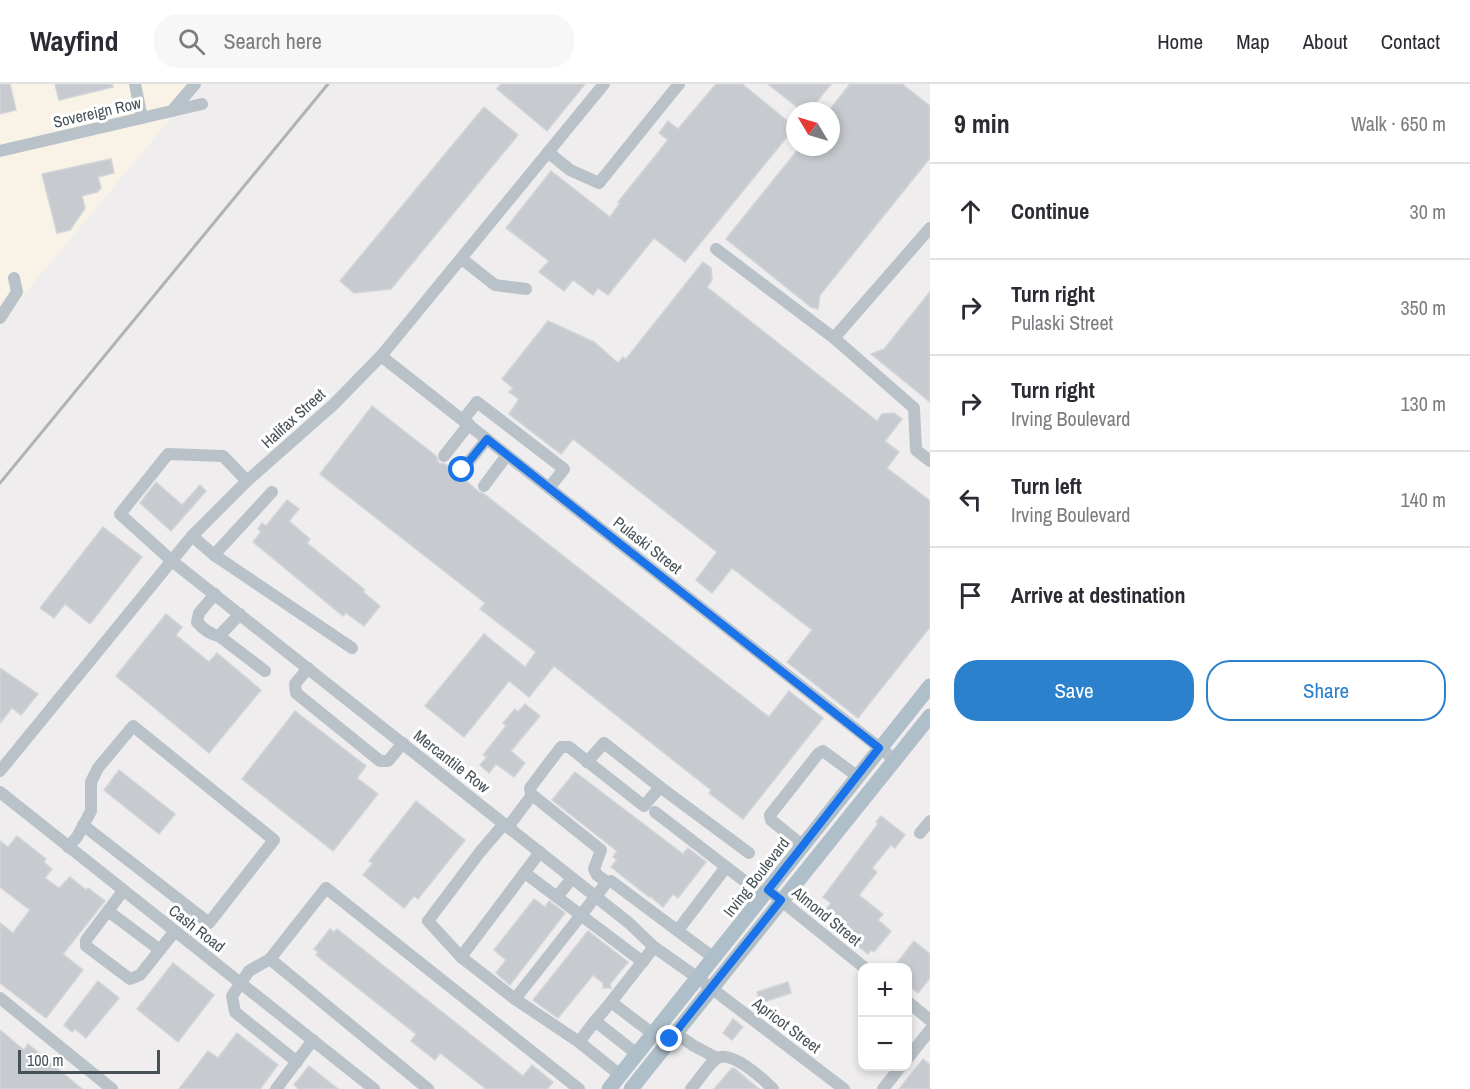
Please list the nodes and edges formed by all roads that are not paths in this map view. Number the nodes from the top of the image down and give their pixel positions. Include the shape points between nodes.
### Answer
1 (135, 84) edge
2 (195, 84) edge
3 (604, 84) edge
4 (679, 84) edge
5 (202, 104) dead end
6 (172, 111) junction
7 (142, 118) junction
8 (0, 151) edge
9 (548, 152) junction
10 (930, 228) edge
11 (716, 249) dead end
12 (462, 259) junction
13 (14, 278) dead end
14 (526, 289) dead end
15 (0, 318) edge
16 (834, 338) junction
17 (381, 356) junction
18 (466, 422) junction
19 (487, 439) junction
20 (507, 455) junction
21 (444, 456) dead end
22 (930, 461) edge
23 (462, 470) dead end
24 (247, 481) junction
25 (484, 486) dead end
26 (549, 488) junction
27 (272, 492) dead end
28 (192, 536) junction
29 (214, 555) junction
30 (172, 561) junction
31 (215, 594) junction
32 (240, 614) junction
33 (219, 636) junction
34 (352, 648) dead end
35 (308, 668) junction
36 (265, 671) dead end
37 (930, 686) edge
38 (930, 716) edge
39 (403, 743) junction
40 (879, 748) junction
41 (895, 760) junction
42 (587, 762) junction
43 (0, 771) edge
44 (857, 776) junction
45 (660, 787) junction
46 (0, 792) edge
47 (532, 795) junction
48 (655, 812) dead end
49 (930, 821) edge
50 (83, 825) junction
51 (506, 825) junction
52 (920, 833) dead end
53 (803, 846) junction
54 (68, 847) junction
55 (540, 852) junction
56 (748, 853) dead end
57 (726, 867) junction
58 (525, 873) junction
59 (572, 878) junction
60 (606, 882) junction
61 (123, 891) junction
62 (766, 893) junction
63 (595, 896) junction
64 (557, 897) junction
65 (781, 900) junction
66 (108, 911) junction
67 (581, 914) junction
68 (629, 923) junction
69 (678, 930) junction
70 (175, 931) junction
71 (615, 941) junction
72 (654, 947) junction
73 (160, 950) junction
74 (461, 957) junction
75 (714, 958) junction
76 (270, 959) junction
77 (643, 962) junction
78 (859, 963) edge
79 (698, 978) junction
80 (240, 983) junction
81 (711, 988) junction
82 (0, 998) edge
83 (516, 999) junction
84 (611, 1002) junction
85 (912, 1005) edge
86 (930, 1020) edge
87 (595, 1021) junction
88 (930, 1030) edge
89 (675, 1033) junction
90 (654, 1034) junction
91 (313, 1040) junction
92 (579, 1042) junction
93 (912, 1053) edge
94 (637, 1054) junction
95 (717, 1058) junction
96 (297, 1062) junction
97 (897, 1071) edge
98 (620, 1075) junction
99 (573, 1087) edge
100 (112, 1089) edge
101 (276, 1089) edge
102 (374, 1089) edge
103 (429, 1089) edge
104 (609, 1089) edge
105 (631, 1089) edge
106 (692, 1089) edge
107 (773, 1089) edge
108 (844, 1089) edge
109 (883, 1089) edge

1 - 7 street
2 - 6 street
3 - 9 street, Halifax Street
4 - 9 street via 599,183 570,170
5 - 6 street, Sovereign Row
6 - 7 street, Sovereign Row
7 - 8 street, Sovereign Row
9 - 12 street, Halifax Street
10 - 16 street
11 - 16 street
12 - 14 street via 495,285
12 - 17 street, Halifax Street
13 - 15 street via 17,292
16 - 22 street via 914,408 916,450
17 - 18 street, Pulaski Street
17 - 24 street, Halifax Street via 333,405
18 - 19 street, Pulaski Street
18 - 21 street
18 - 26 street via 477,402 564,469
19 - 20 street, Pulaski Street
19 - 23 street
20 - 25 street
20 - 26 street, Pulaski Street
24 - 28 street, Halifax Street
24 - 30 street, Mercantile Row via 223,456 168,454 120,514
26 - 40 street, Pulaski Street
27 - 29 street
28 - 29 street
28 - 30 street, Halifax Street
29 - 34 street
30 - 31 street, Mercantile Row
30 - 43 street, Halifax Street
31 - 32 street, Mercantile Row
31 - 33 street via 197,622 211,635
32 - 33 street
32 - 35 street, Mercantile Row
33 - 36 street
35 - 39 street, Mercantile Row
35 - 39 street via 296,684 296,693 380,761 388,761
37 - 40 main road, Irving Boulevard
38 - 41 main road, Irving Boulevard
39 - 51 street, Mercantile Row
40 - 41 street, Pulaski Street
40 - 44 main road, Irving Boulevard
41 - 65 main road, Irving Boulevard
42 - 45 street via 604,743
42 - 45 street via 644,806
42 - 47 street via 569,747 561,747 530,788
44 - 53 main road, Irving Boulevard
44 - 53 street via 823,751 770,815
45 - 56 street
46 - 54 street, Cash Road
47 - 51 street
47 - 60 street via 600,850 594,869
48 - 57 street, Almond Street
49 - 52 street
50 - 50 street via 91,811 92,782 98,768 133,726 274,840 209,923
50 - 54 street
51 - 55 street, Mercantile Row
51 - 74 street via 480,852 428,921
53 - 62 main road, Irving Boulevard
54 - 61 street, Cash Road
55 - 58 street
55 - 59 street, Mercantile Row
57 - 62 street, Almond Street
57 - 69 street
58 - 64 street
58 - 74 street
59 - 63 street, Mercantile Row
59 - 64 street
60 - 63 street
60 - 69 street via 611,881
61 - 66 street
61 - 70 street, Cash Road
62 - 65 street, Almond Street
62 - 75 main road, Irving Boulevard
63 - 67 street
63 - 68 street, Mercantile Row
64 - 67 street
65 - 78 street, Almond Street
65 - 81 main road, Irving Boulevard
66 - 73 street
66 - 73 street via 86,940 86,946 130,979 140,975
67 - 71 street
67 - 83 street
68 - 71 street
68 - 72 street, Mercantile Row
69 - 75 street
70 - 73 street
70 - 80 street, Cash Road
71 - 77 street
72 - 77 street
72 - 79 street, Mercantile Row
74 - 83 street
75 - 79 main road, Irving Boulevard
76 - 80 street via 249,971
76 - 99 street via 326,888
76 - 103 street
77 - 84 street
79 - 81 street, Mercantile Row
79 - 90 main road, Irving Boulevard
80 - 91 street, Cash Road
80 - 96 street via 232,996 235,1012
81 - 89 main road, Irving Boulevard
81 - 108 street, Apricot Street
82 - 100 street
83 - 92 street
84 - 87 street
84 - 90 street
85 - 86 street
87 - 92 street
87 - 94 street
88 - 93 street
89 - 95 street
89 - 105 main road, Irving Boulevard
90 - 94 main road, Irving Boulevard
91 - 96 street
91 - 102 street, Cash Road
92 - 98 street
94 - 98 main road, Irving Boulevard
95 - 106 street
95 - 107 street via 726,1055 736,1059
96 - 101 street
97 - 109 street
98 - 104 main road, Irving Boulevard

